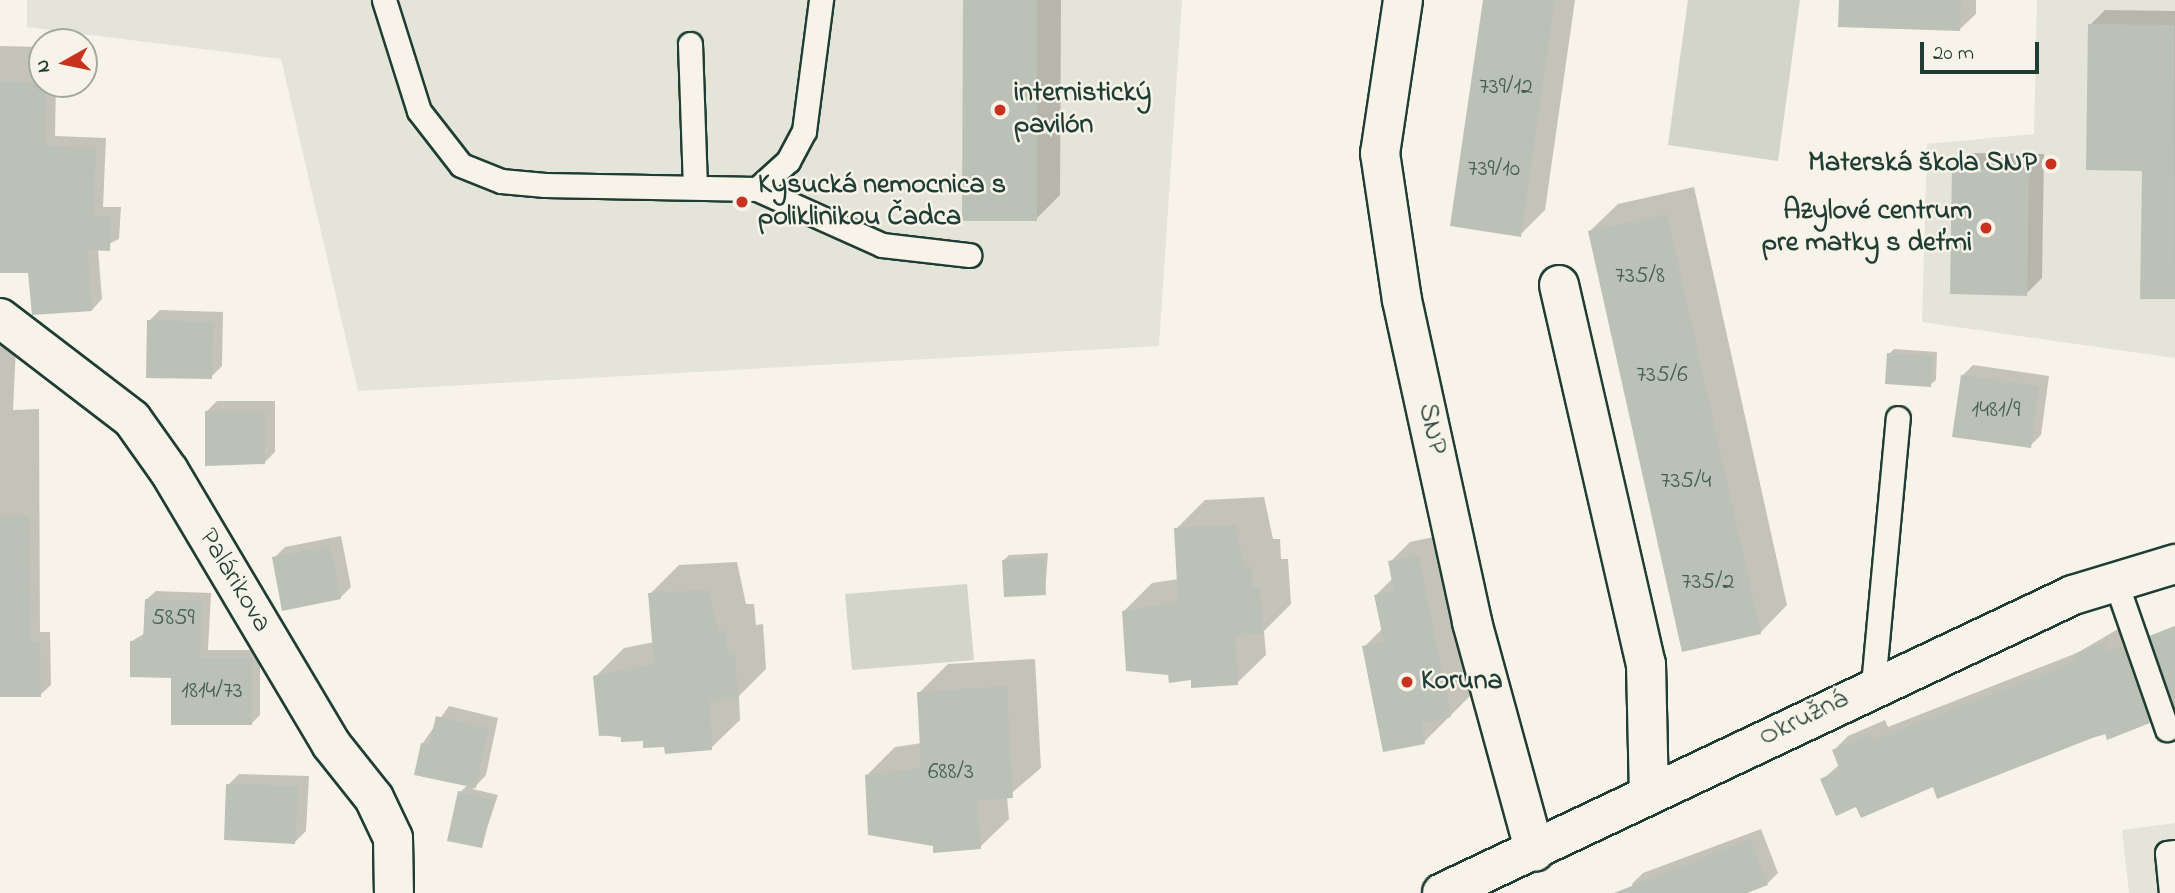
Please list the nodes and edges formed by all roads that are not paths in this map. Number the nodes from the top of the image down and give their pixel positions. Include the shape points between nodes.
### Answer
1 (384, 0) edge
2 (821, 0) edge
3 (1403, 0) edge
4 (690, 44) dead end
5 (695, 186) junction
6 (757, 189) junction
7 (969, 255) dead end
8 (1559, 285) dead end
9 (0, 318) edge
10 (1898, 418) dead end
11 (2175, 564) edge
12 (2115, 580) junction
13 (1872, 685) junction
14 (2167, 729) dead end
15 (1649, 794) junction
16 (1535, 852) junction
17 (2175, 852) edge
18 (1465, 890) edge
19 (394, 893) edge
20 (2171, 893) edge

1 - 5 lane via 419,111 461,165 502,181 545,185
2 - 6 lane via 804,131 788,162
3 - 16 street, SNP via 1380,153 1400,287 1472,622
4 - 5 lane
5 - 6 lane
6 - 7 lane via 882,245
8 - 15 street via 1646,664
9 - 19 street, Palárikova via 132,419 169,471 331,744 374,798 393,838
10 - 13 lane
11 - 12 street, Okružná
12 - 13 street, Okružná
12 - 14 lane
13 - 15 street, Okružná
15 - 16 street, Okružná
16 - 18 street, Okružná
17 - 20 lane via 2167,853

